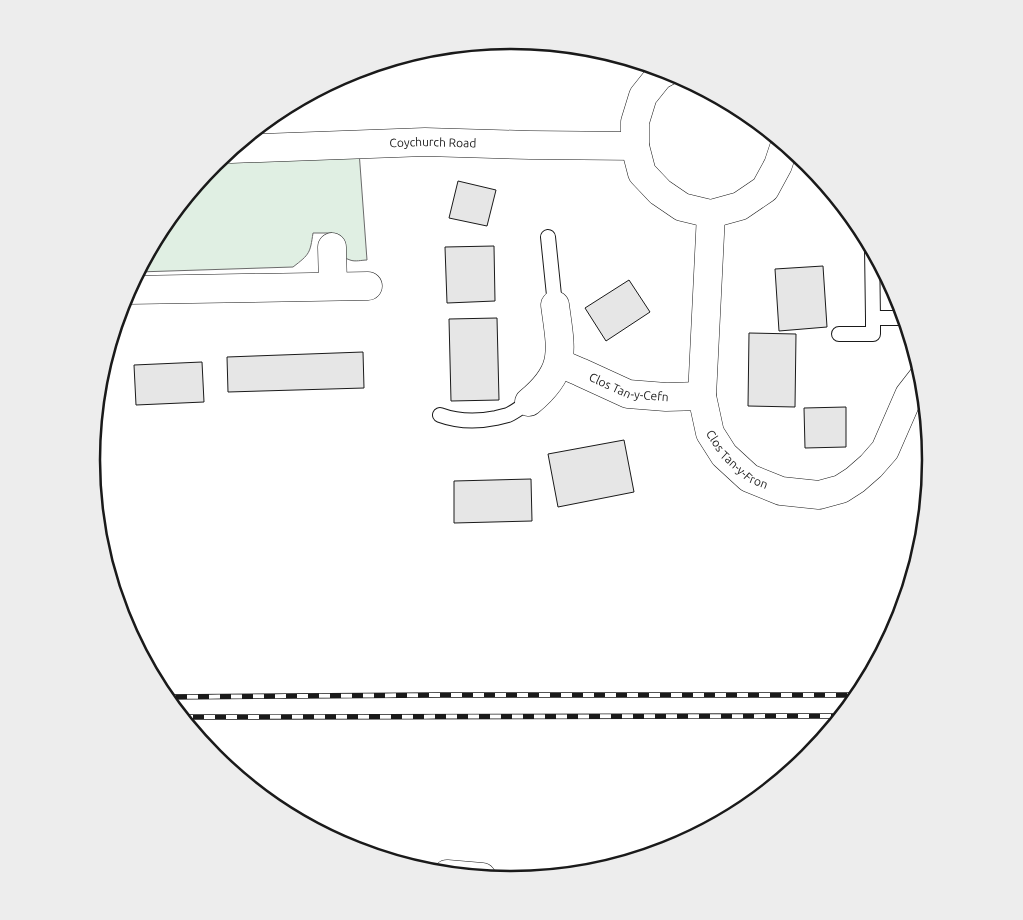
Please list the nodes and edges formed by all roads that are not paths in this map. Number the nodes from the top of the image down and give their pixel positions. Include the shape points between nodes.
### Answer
1 (659, 76) edge
2 (635, 146) junction
3 (243, 149) edge
4 (783, 151) edge
5 (711, 214) junction
6 (548, 237) dead end
7 (332, 247) dead end
8 (872, 262) edge
9 (333, 286) junction
10 (368, 286) dead end
11 (138, 290) edge
12 (555, 305) joint
13 (873, 318) junction
14 (897, 318) edge
15 (839, 334) dead end
16 (559, 363) junction
17 (916, 387) edge
18 (702, 396) junction
19 (529, 402) joint
20 (440, 416) dead end

1 - 2 street via 643,96 635,122
2 - 3 street, Coychurch Road via 425,142
2 - 5 street via 642,173 660,192 682,207
4 - 5 street via 765,190 740,206
5 - 18 street, Clos Tan-y-Fron
6 - 12 lane
7 - 9 street
8 - 13 lane
9 - 10 street
9 - 11 street
12 - 16 street
13 - 14 lane
13 - 15 lane via 873,334
16 - 18 street, Clos Tan-y-Cefn via 628,394
16 - 19 street via 541,392
17 - 18 street, Clos Tan-y-Fron via 885,450 871,466 841,489 819,495 781,491 749,478 724,455 710,433
19 - 20 lane via 508,415 491,419 463,421

